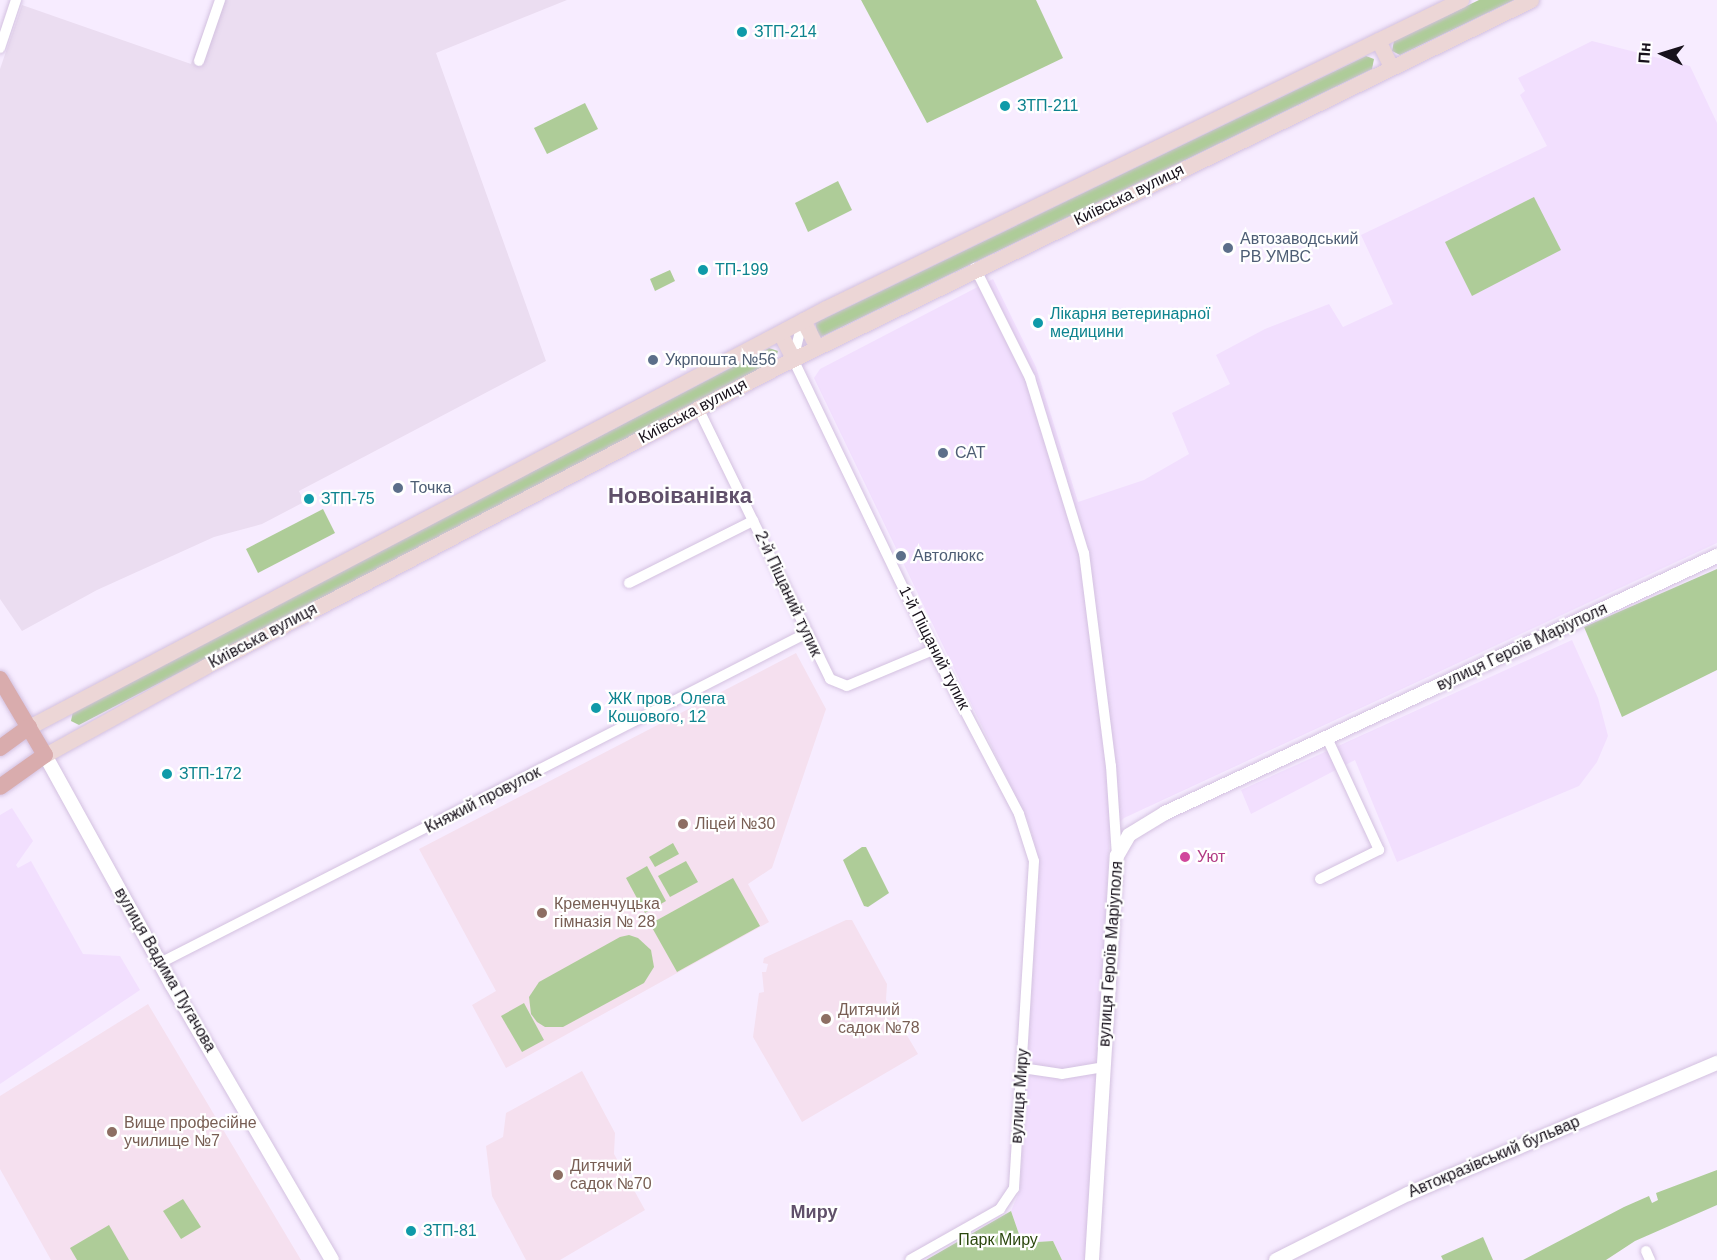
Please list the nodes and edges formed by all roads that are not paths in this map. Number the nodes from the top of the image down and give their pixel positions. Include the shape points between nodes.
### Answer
1 (16, 0) edge
2 (220, 0) edge
3 (1461, 0) edge
4 (1531, 0) edge
5 (1378, 40) junction
6 (0, 48) edge
7 (199, 61) dead end
8 (1391, 67) junction
9 (975, 268) junction
10 (803, 320) junction
11 (780, 333) junction
12 (817, 347) junction
13 (793, 359) junction
14 (698, 408) junction
15 (753, 521) junction
16 (1717, 555) edge
17 (629, 583) dead end
18 (805, 634) junction
19 (933, 650) junction
20 (0, 679) edge
21 (29, 727) junction
22 (1327, 738) junction
23 (0, 748) edge
24 (45, 755) junction
25 (0, 787) edge
26 (1117, 856) junction
27 (1034, 875) joint
28 (1320, 879) dead end
29 (160, 963) junction
30 (1717, 1063) edge
31 (1104, 1066) junction
32 (1022, 1068) junction
33 (332, 1260) edge
34 (909, 1260) edge
35 (1092, 1260) edge
36 (1276, 1260) edge

1 - 6 street
2 - 7 street
3 - 5 main road, Київська вулиця
4 - 8 main road, Київська вулиця
5 - 8 main road
5 - 10 main road, Київська вулиця
8 - 9 main road, Київська вулиця
9 - 12 main road, Київська вулиця
9 - 26 street via 1030,378 1084,553 1110,755
10 - 11 main road, Київська вулиця
10 - 12 main road
10 - 13 street
11 - 13 main road
11 - 21 main road, Київська вулиця
12 - 13 main road, Київська вулиця
13 - 14 main road, Київська вулиця
13 - 19 street, 1-й Піщаний тупик
14 - 15 street, 2-й Піщаний тупик
14 - 24 main road, Київська вулиця via 215,661
15 - 17 street
15 - 18 street, 2-й Піщаний тупик
16 - 22 street, вулиця Героїв Маріуполя
18 - 19 street, 2-й Піщаний тупик via 830,679 847,686
18 - 29 street, Княжий провулок
19 - 27 street, 1-й Піщаний тупик via 1018,814 1031,849
20 - 21 main road, вулиця Вадима Пугачова
21 - 23 main road, Київська вулиця
21 - 24 main road, вулиця Вадима Пугачова
22 - 26 street, вулиця Героїв Маріуполя via 1143,825 1129,835
22 - 28 street via 1379,850
24 - 25 main road, Київська вулиця
24 - 29 street, вулиця Вадима Пугачова
26 - 31 street, вулиця Героїв Маріуполя
27 - 32 street, вулиця Миру
29 - 33 street, вулиця Вадима Пугачова
30 - 36 street, Автокразівський бульвар via 1408,1194
31 - 32 street via 1062,1074
31 - 35 street, вулиця Героїв Маріуполя
32 - 34 street, вулиця Миру via 1011,1197 999,1209

